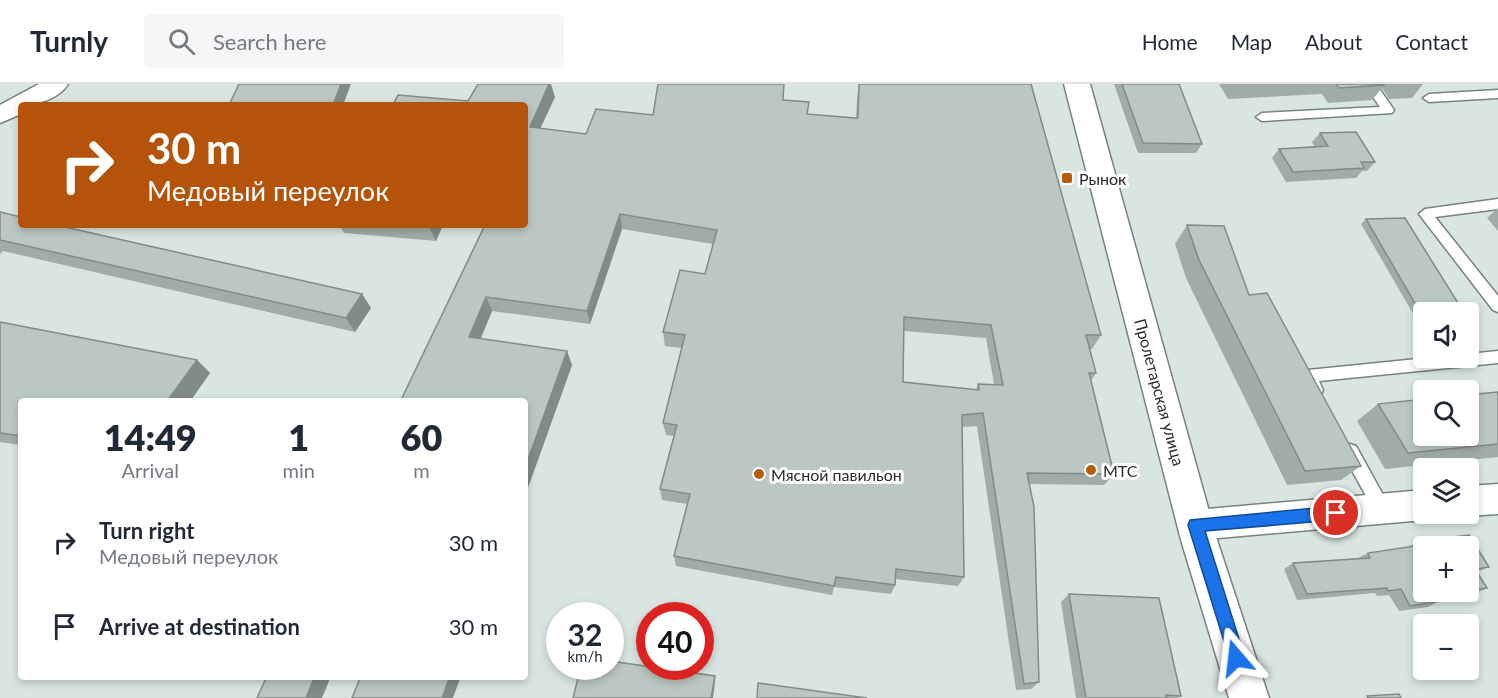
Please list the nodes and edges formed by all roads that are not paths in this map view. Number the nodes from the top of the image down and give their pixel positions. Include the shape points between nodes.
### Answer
1 (57, 84) edge
2 (1077, 84) edge
3 (1370, 84) edge
4 (1498, 94) edge
5 (1429, 98) dead end
6 (24, 102) edge
7 (18, 105) edge
8 (0, 115) edge
9 (1262, 117) dead end
10 (1498, 204) edge
11 (1498, 306) edge
12 (1498, 357) edge
13 (1325, 406) edge
14 (1342, 437) edge
15 (1498, 499) edge
16 (1479, 500) edge
17 (1413, 506) edge
18 (1382, 509) junction
19 (1196, 525) junction
20 (1249, 698) edge

1 - 6 street
2 - 19 street, Пролетарская улица
3 - 9 lane via 1388,110
4 - 5 lane
7 - 8 street
10 - 11 lane via 1425,214
12 - 13 lane via 1308,376
14 - 18 lane
15 - 16 street
17 - 18 street
18 - 19 street
19 - 20 street, Пролетарская улица

